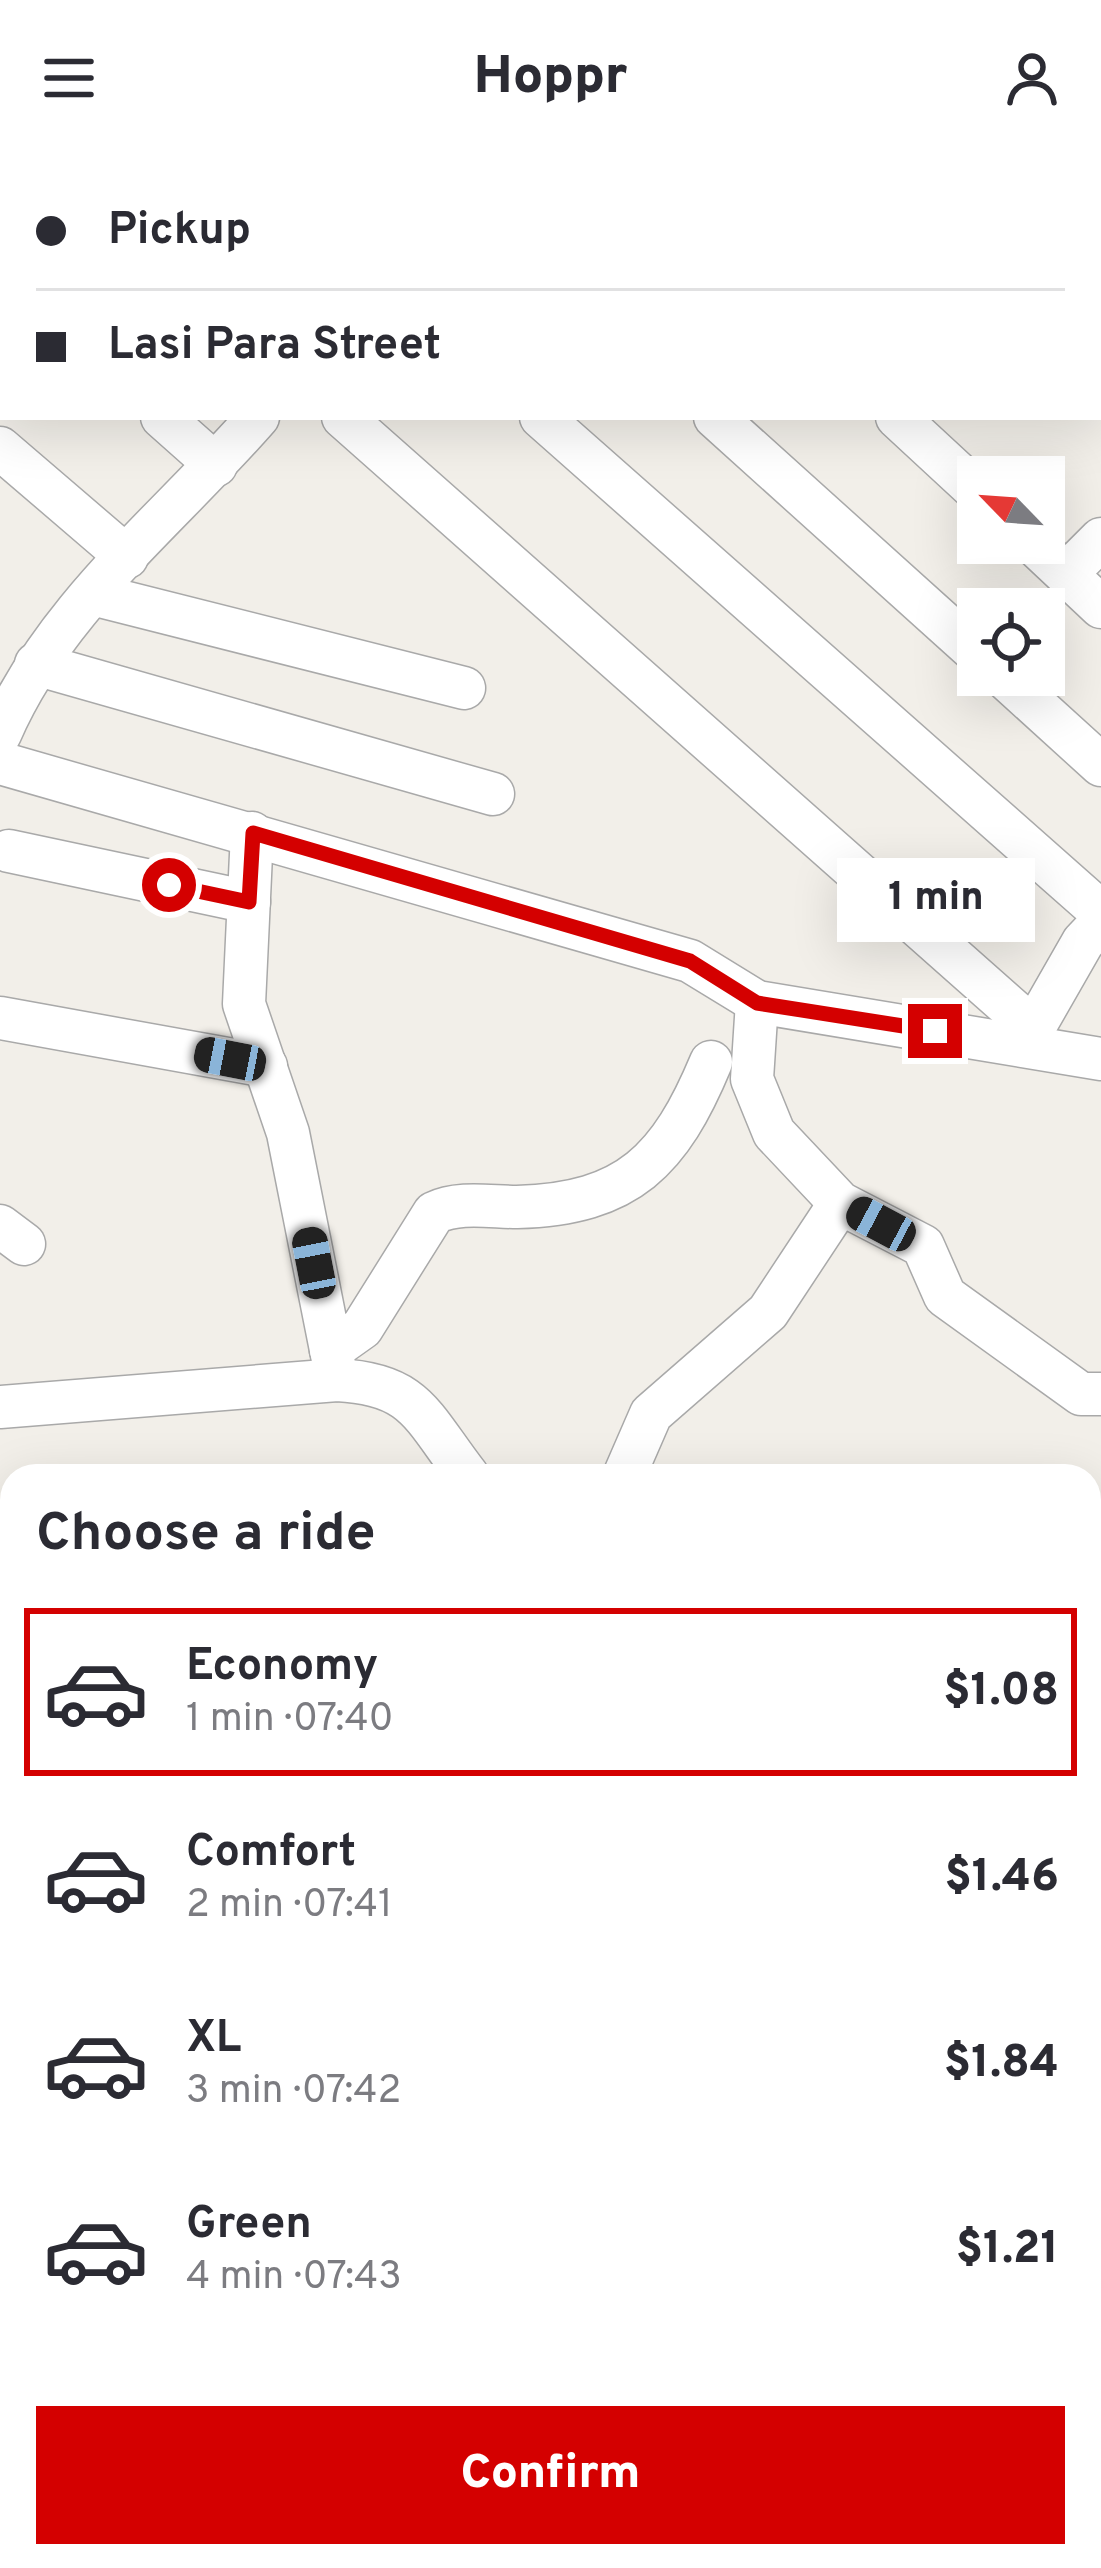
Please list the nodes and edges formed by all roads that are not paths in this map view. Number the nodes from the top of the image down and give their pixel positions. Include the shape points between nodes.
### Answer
1 (164, 420) edge
2 (255, 420) edge
3 (346, 420) edge
4 (544, 420) edge
5 (718, 420) edge
6 (900, 420) edge
7 (0, 448) edge
8 (216, 465) junction
9 (957, 473) edge
10 (1101, 539) edge
11 (127, 557) junction
12 (1055, 564) edge
13 (1066, 574) junction
14 (92, 594) junction
15 (1101, 607) edge
16 (957, 635) edge
17 (36, 664) junction
18 (464, 688) dead end
19 (1025, 696) edge
20 (0, 734) edge
21 (0, 763) edge
22 (1101, 765) edge
23 (493, 794) dead end
24 (253, 833) junction
25 (9, 850) dead end
26 (249, 902) junction
27 (1101, 912) edge
28 (1101, 923) edge
29 (757, 1003) junction
30 (0, 1018) edge
31 (1029, 1036) junction
32 (1101, 1059) edge
33 (710, 1062) dead end
34 (266, 1066) junction
35 (840, 1203) junction
36 (334, 1365) junction
37 (1094, 1403) edge
38 (0, 1407) edge
39 (459, 1464) edge
40 (629, 1464) edge

1 - 8 street
2 - 8 street
3 - 31 street
4 - 27 street
5 - 16 street
6 - 9 street
7 - 11 street
8 - 11 street
10 - 13 street
11 - 14 street
12 - 13 street
13 - 15 street
14 - 17 street
14 - 18 street
17 - 20 street
17 - 23 street
19 - 22 street
21 - 24 street
24 - 26 street
24 - 29 street via 690,961
25 - 26 street
26 - 34 street via 244,1004
28 - 31 street
29 - 31 street
29 - 35 street via 752,1079 774,1132
30 - 34 street
31 - 32 street
33 - 36 street via 684,1127 616,1188 583,1199 434,1213
34 - 36 street via 288,1133
35 - 37 street via 922,1246 945,1296
35 - 40 street via 768,1312 651,1414
36 - 38 street
36 - 39 street via 406,1397

